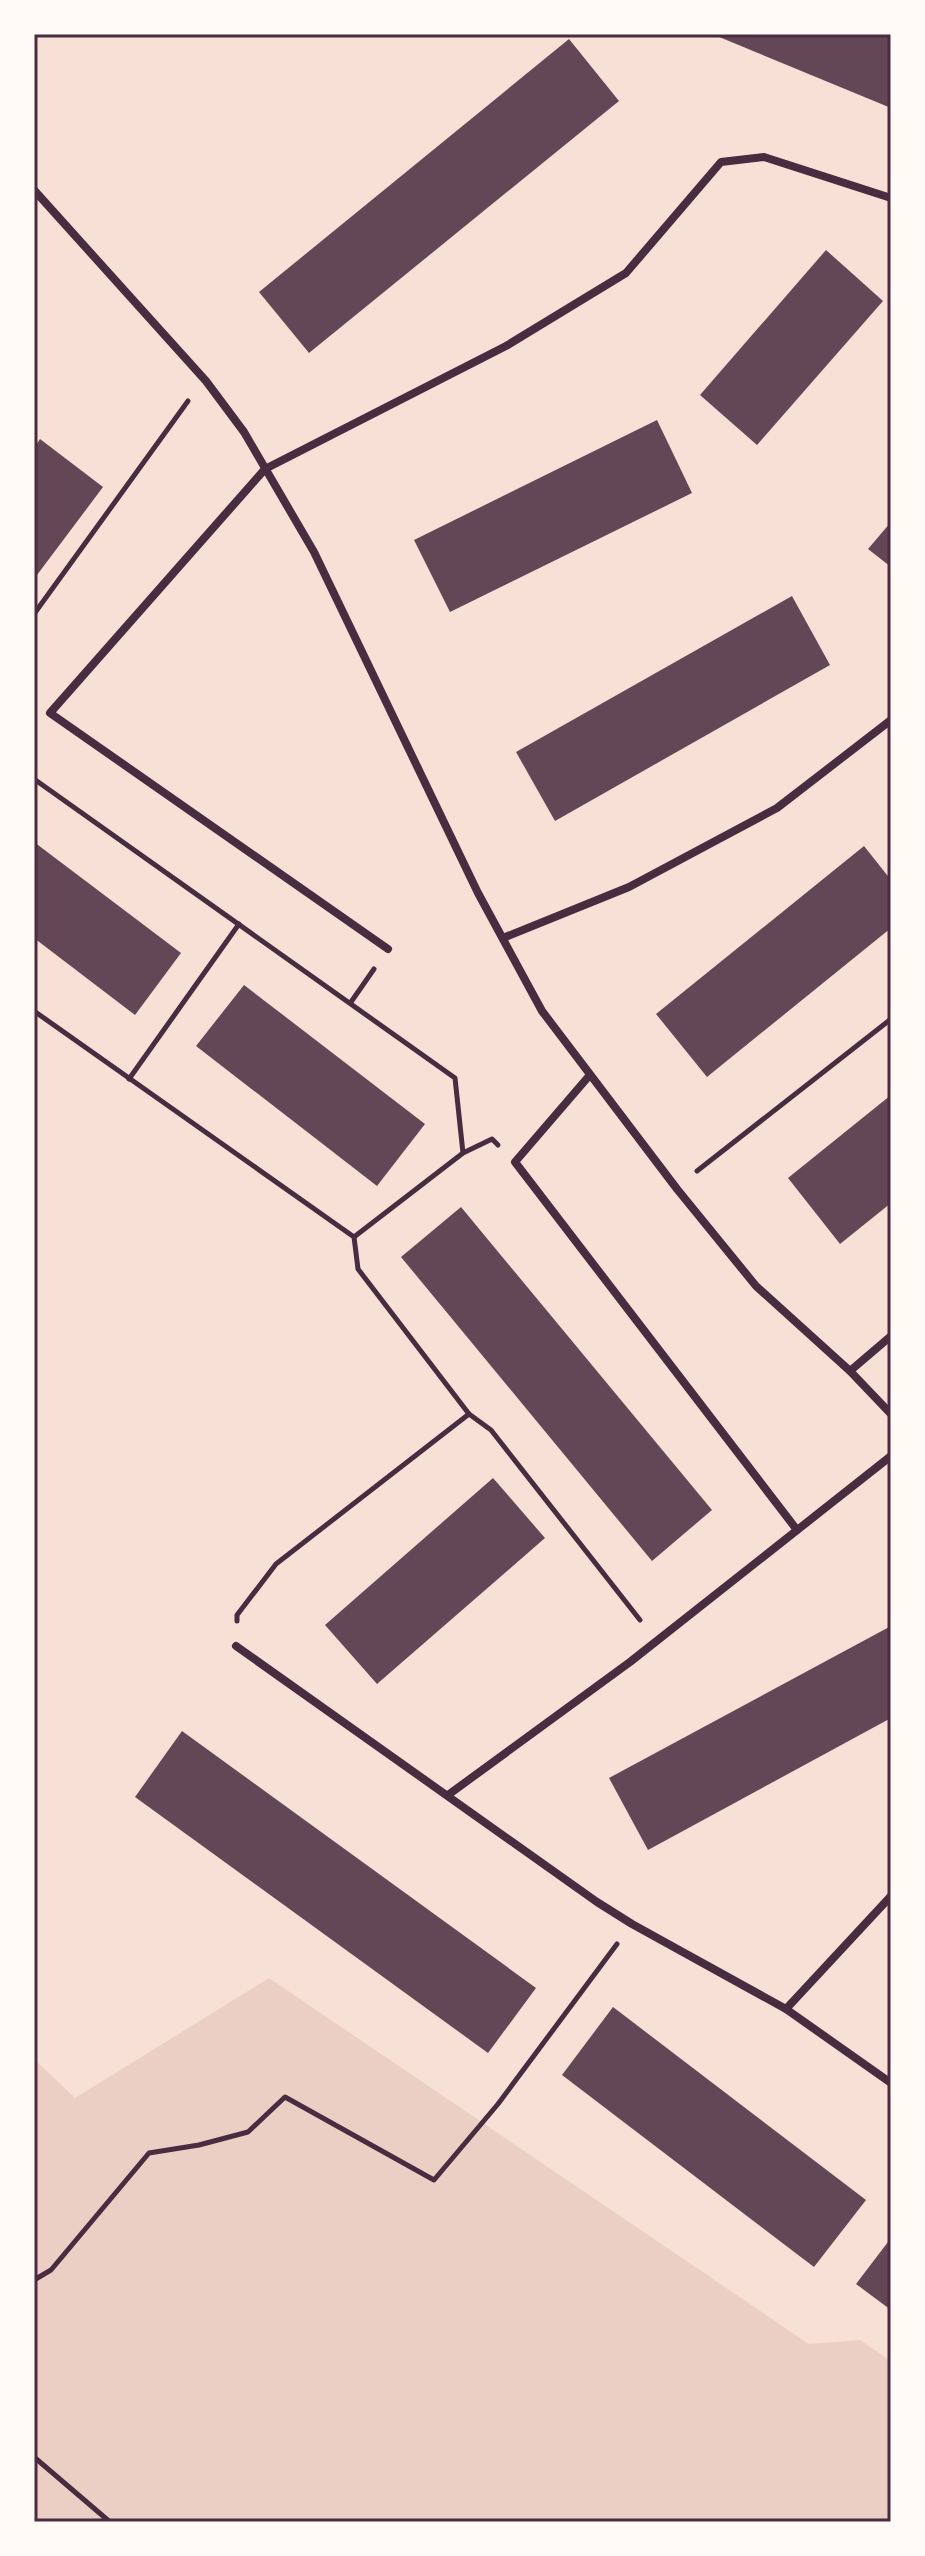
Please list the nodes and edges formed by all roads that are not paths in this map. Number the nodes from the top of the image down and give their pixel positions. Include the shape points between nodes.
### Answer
1 (34, 190) edge
2 (891, 198) edge
3 (265, 469) junction
4 (891, 720) edge
5 (503, 938) junction
6 (388, 949) road end
7 (589, 1076) junction
8 (891, 1336) edge
9 (850, 1371) junction
10 (891, 1414) edge
11 (891, 1456) edge
12 (797, 1530) junction
13 (236, 1646) dead end
14 (448, 1795) junction
15 (891, 1896) edge
16 (786, 2009) junction
17 (891, 2083) edge

1 - 3 street via 206,381
2 - 3 street via 764,157 721,162 626,273 506,346
3 - 5 street via 314,552
3 - 6 street via 50,713
4 - 5 street via 777,808 629,887
5 - 7 street via 542,1011
7 - 9 street via 756,1286
7 - 12 street via 515,1162
8 - 9 street
9 - 10 street
11 - 12 street
12 - 14 street via 630,1662
13 - 14 street
14 - 16 street via 632,1924
15 - 16 street
16 - 17 street

